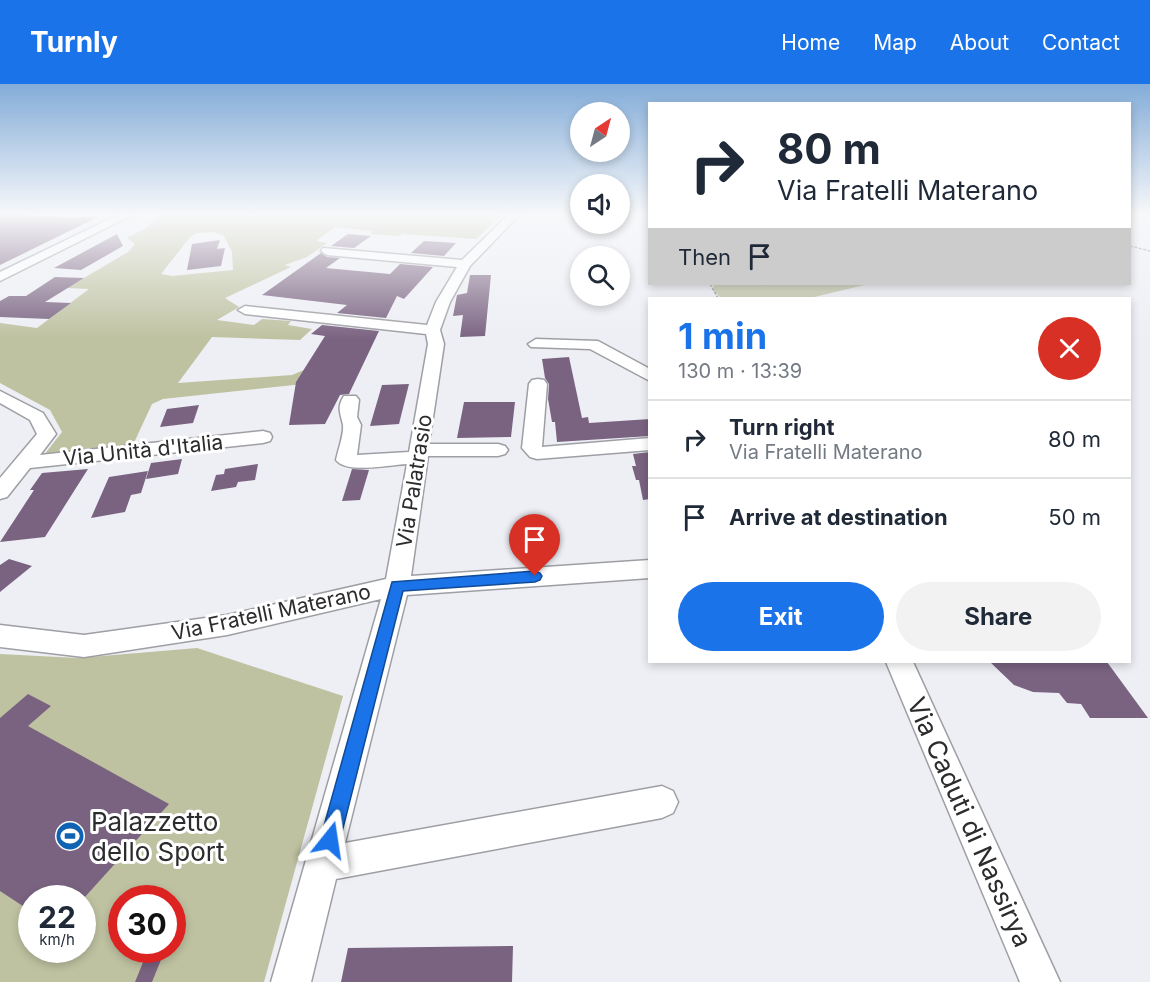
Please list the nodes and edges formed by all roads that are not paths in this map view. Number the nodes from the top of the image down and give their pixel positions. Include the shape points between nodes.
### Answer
1 (45, 255) edge
2 (368, 255) edge
3 (474, 255) edge
4 (465, 264) junction
5 (0, 277) edge
6 (245, 310) dead end
7 (432, 330) junction
8 (536, 344) dead end
9 (648, 375) edge
10 (538, 384) dead end
11 (0, 396) edge
12 (350, 400) dead end
13 (262, 437) dead end
14 (648, 444) edge
15 (498, 450) dead end
16 (419, 454) junction
17 (23, 463) junction
18 (0, 492) edge
19 (648, 569) edge
20 (397, 586) junction
21 (0, 636) edge
22 (900, 663) edge
23 (662, 802) dead end
24 (324, 864) junction
25 (291, 982) edge
26 (1040, 982) edge

1 - 5 street
2 - 4 street
3 - 4 street, Via Palatrasio
4 - 7 street, Via Palatrasio
6 - 7 street
7 - 16 street, Via Palatrasio via 436,344
8 - 9 street via 593,344
10 - 14 street via 532,448 537,453
11 - 17 street via 37,417 47,434
12 - 16 street via 348,417 352,425 346,460
13 - 17 street, Via Unità d'Italia
15 - 16 street
16 - 20 street, Via Palatrasio
17 - 18 street
19 - 20 street, Via Fratelli Materano
20 - 21 street, Via Fratelli Materano via 227,625 84,646
20 - 24 street, Via Palatrasio
22 - 26 street, Via Caduti di Nassirya
23 - 24 street
24 - 25 street, Via Palatrasio

